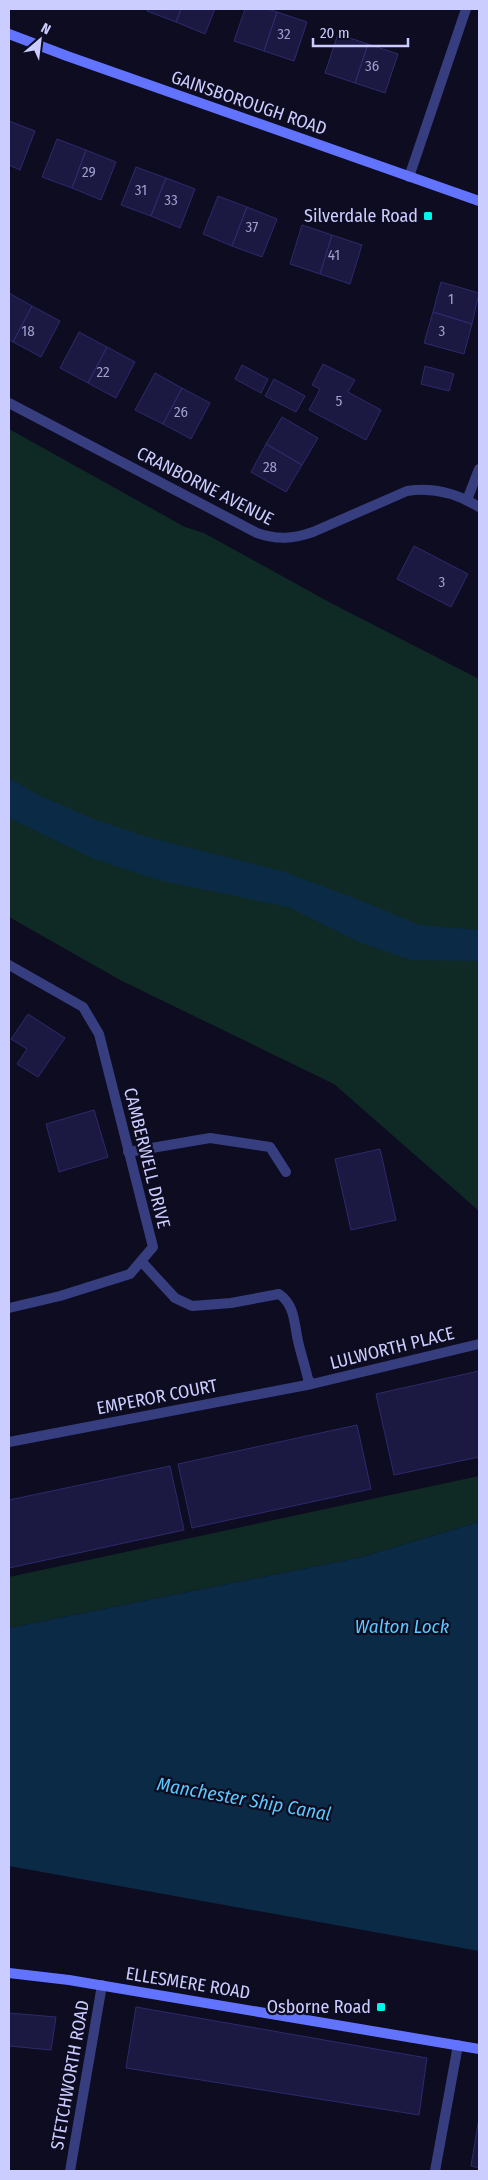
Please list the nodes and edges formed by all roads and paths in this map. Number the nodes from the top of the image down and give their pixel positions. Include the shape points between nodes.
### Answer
1 (466, 9) edge
2 (9, 34) edge
3 (408, 176) junction
4 (479, 201) edge
5 (9, 403) edge
6 (479, 469) edge
7 (467, 500) junction
8 (479, 507) edge
9 (9, 964) edge
10 (128, 1152) junction
11 (286, 1172) dead end
12 (141, 1260) junction
13 (9, 1308) edge
14 (479, 1344) edge
15 (312, 1384) junction
16 (9, 1442) edge
17 (9, 1973) edge
18 (102, 1985) junction
19 (458, 2045) junction
20 (479, 2049) edge
21 (70, 2171) edge
22 (435, 2171) edge

1 - 3 street
2 - 3 street, GAINSBOROUGH ROAD
3 - 4 street, GAINSBOROUGH ROAD
5 - 7 street, CRANBORNE AVENUE via 272,538 313,532 406,491 438,490
6 - 7 street
7 - 8 street, CRANBORNE AVENUE
9 - 10 street, CAMBERWELL DRIVE via 82,1007 99,1034
10 - 11 street via 210,1138 270,1146
10 - 12 street, CAMBERWELL DRIVE via 153,1247
12 - 13 street, CAMBERWELL DRIVE via 130,1274
12 - 15 street via 175,1298 192,1306 279,1294 286,1299
14 - 15 street, LULWORTH PLACE
15 - 16 street, EMPEROR COURT
17 - 18 street, ELLESMERE ROAD
18 - 19 street, ELLESMERE ROAD
18 - 21 street, STETCHWORTH ROAD
19 - 20 street, ELLESMERE ROAD
19 - 22 street

